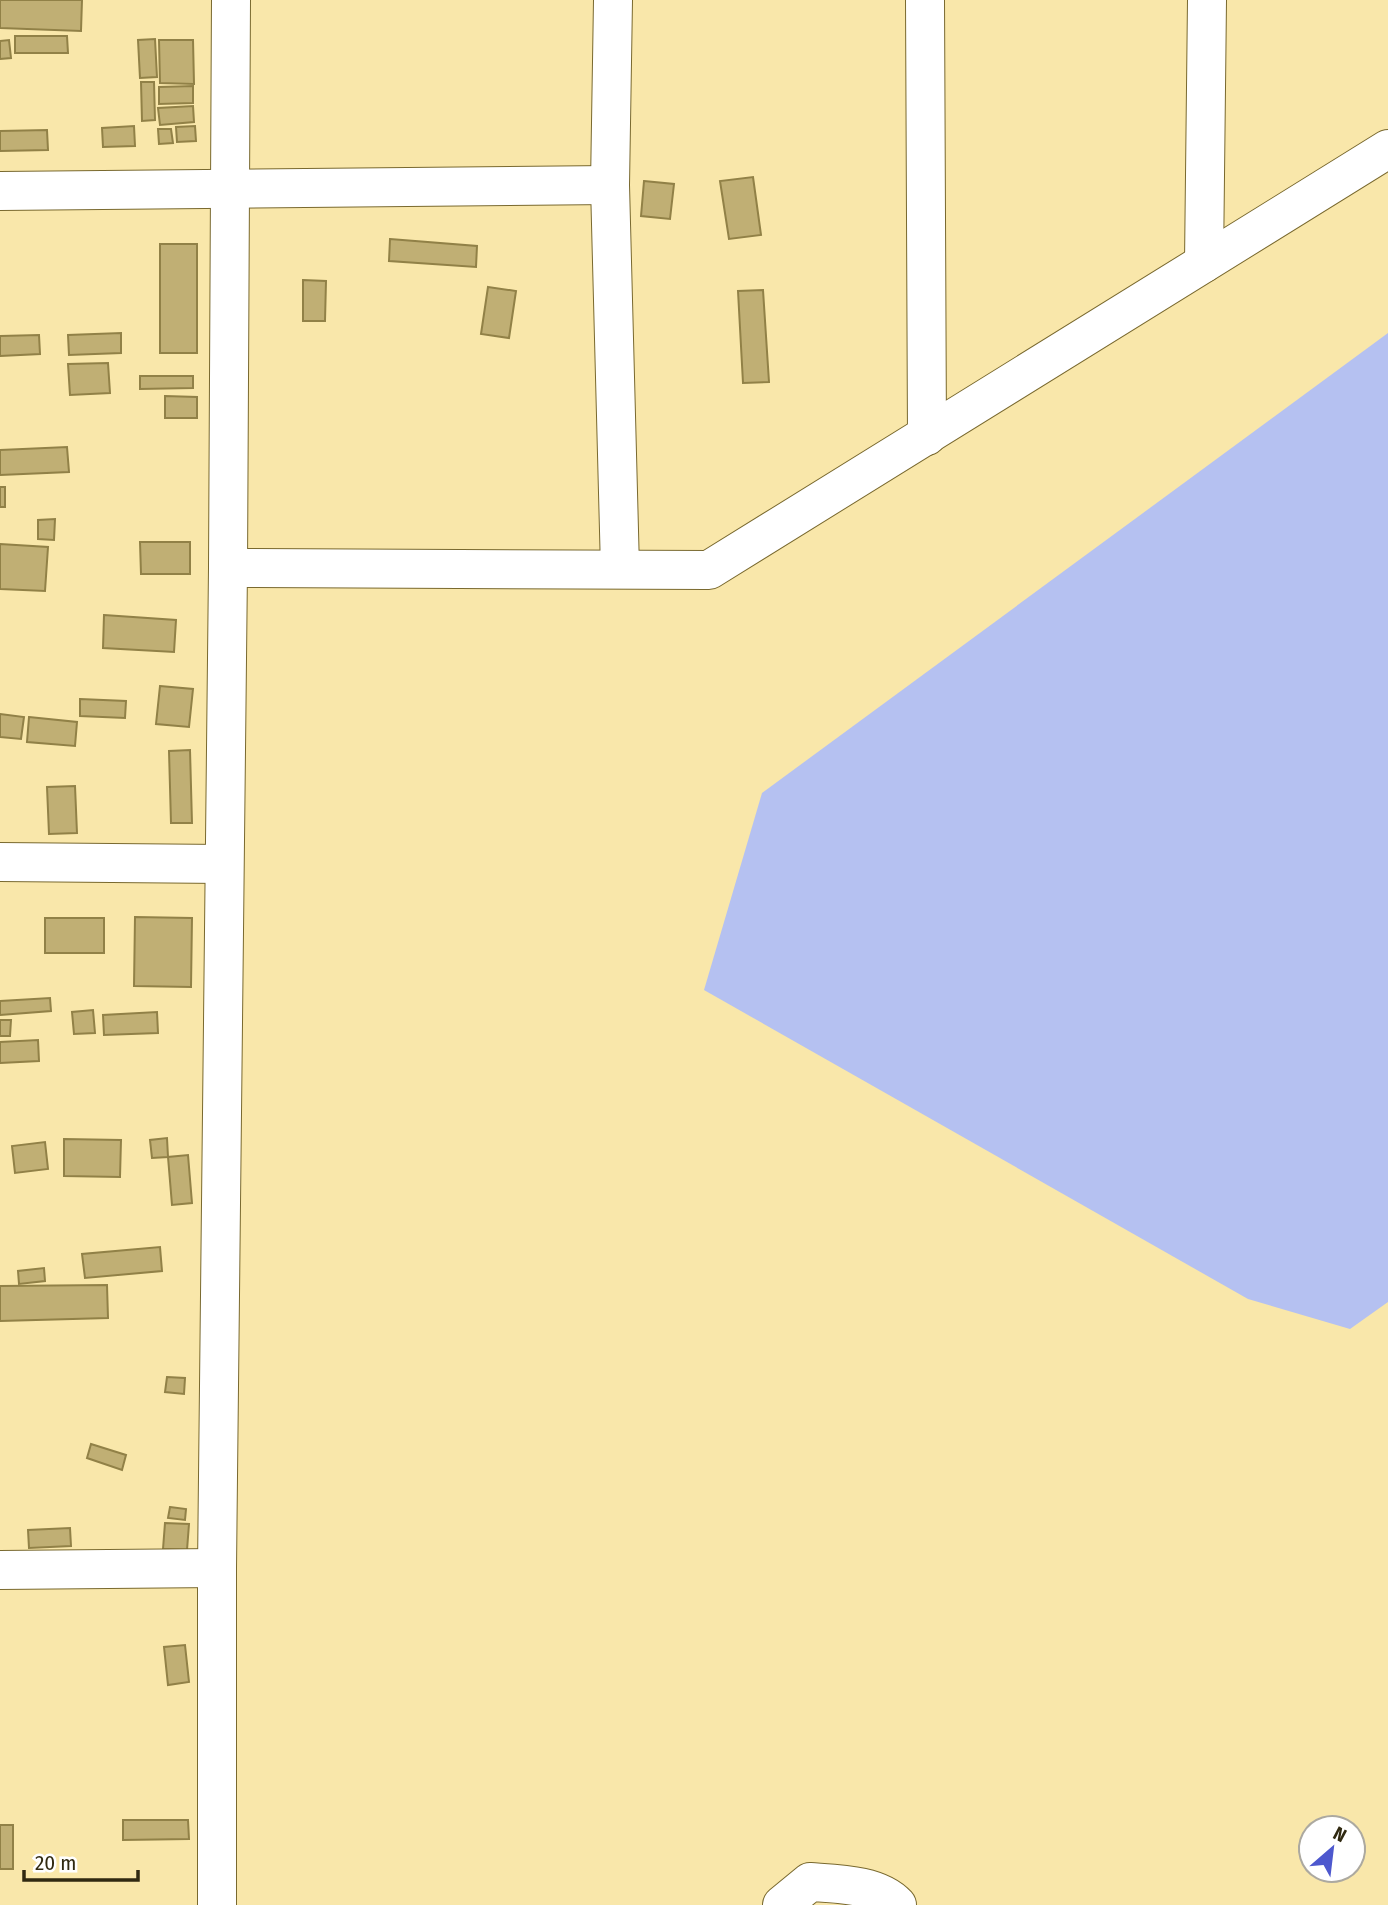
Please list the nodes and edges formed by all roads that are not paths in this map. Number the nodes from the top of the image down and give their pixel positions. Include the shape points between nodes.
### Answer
1 (231, 0) edge
2 (613, 0) edge
3 (925, 0) edge
4 (1207, 0) edge
5 (1388, 149) edge
6 (610, 185) junction
7 (229, 190) junction
8 (0, 191) edge
9 (1204, 263) junction
10 (928, 436) junction
11 (228, 568) junction
12 (620, 569) junction
13 (0, 862) edge
14 (224, 864) junction
15 (217, 1568) junction
16 (0, 1570) edge
17 (217, 1905) edge
18 (782, 1905) edge
19 (897, 1905) edge

1 - 7 street
2 - 6 street
3 - 10 street
4 - 9 street
5 - 9 street
6 - 7 street
6 - 12 street
7 - 8 street
7 - 11 street
9 - 10 street
10 - 12 street via 709,570
11 - 12 street
11 - 14 street
13 - 14 street
14 - 15 street
15 - 16 street
15 - 17 street
18 - 19 street via 810,1882 848,1884 892,1899

